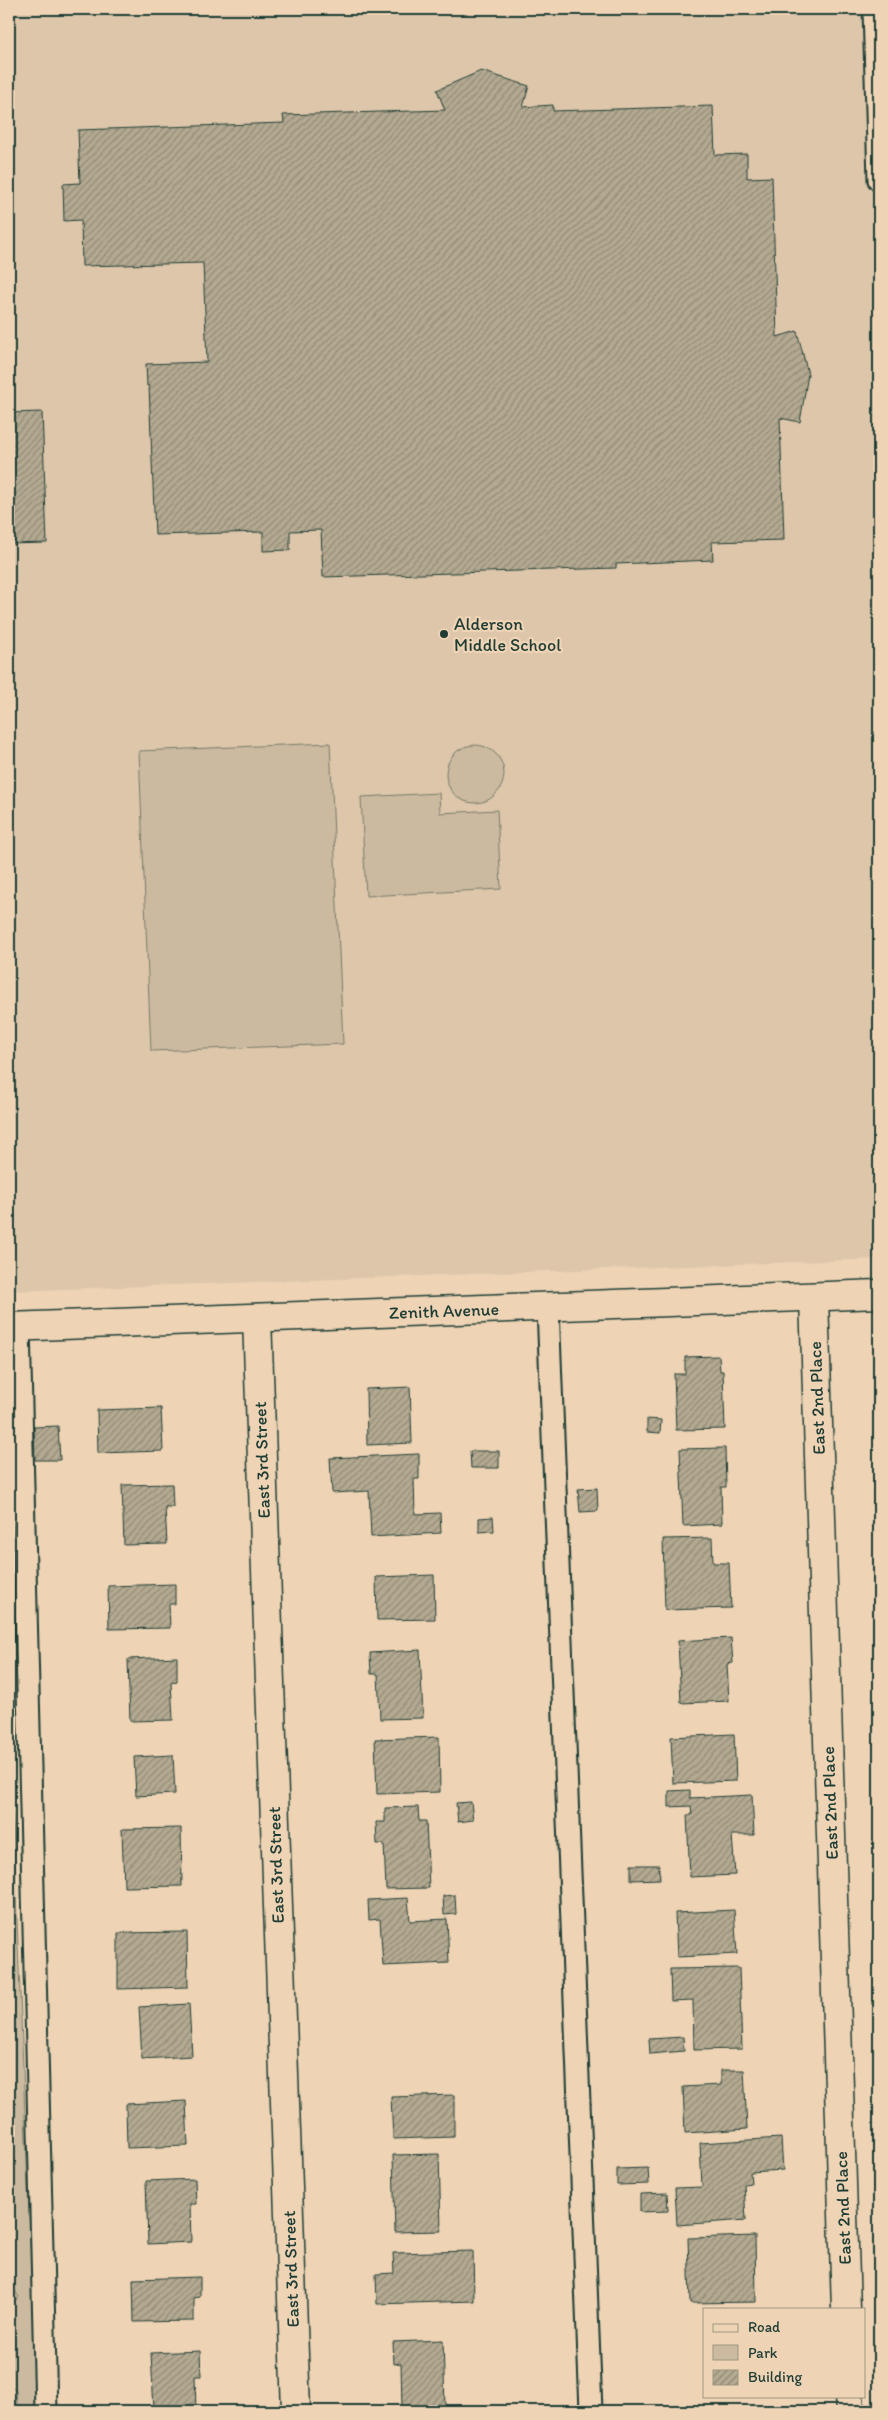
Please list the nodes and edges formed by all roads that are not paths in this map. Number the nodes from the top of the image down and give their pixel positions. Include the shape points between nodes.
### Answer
1 (874, 9) edge
2 (879, 180) edge
3 (879, 1294) edge
4 (814, 1297) junction
5 (548, 1307) junction
6 (257, 1318) junction
7 (14, 1327) edge
8 (846, 2308) edge
9 (849, 2398) edge
10 (46, 2411) edge
11 (296, 2411) edge
12 (591, 2411) edge
13 (850, 2411) edge

1 - 2 lane
3 - 4 street, Zenith Avenue
4 - 5 street, Zenith Avenue
4 - 8 street, East 2nd Place
5 - 6 street, Zenith Avenue
5 - 12 lane
6 - 7 street, Zenith Avenue
6 - 11 street, East 3rd Street
7 - 10 lane
9 - 13 street

